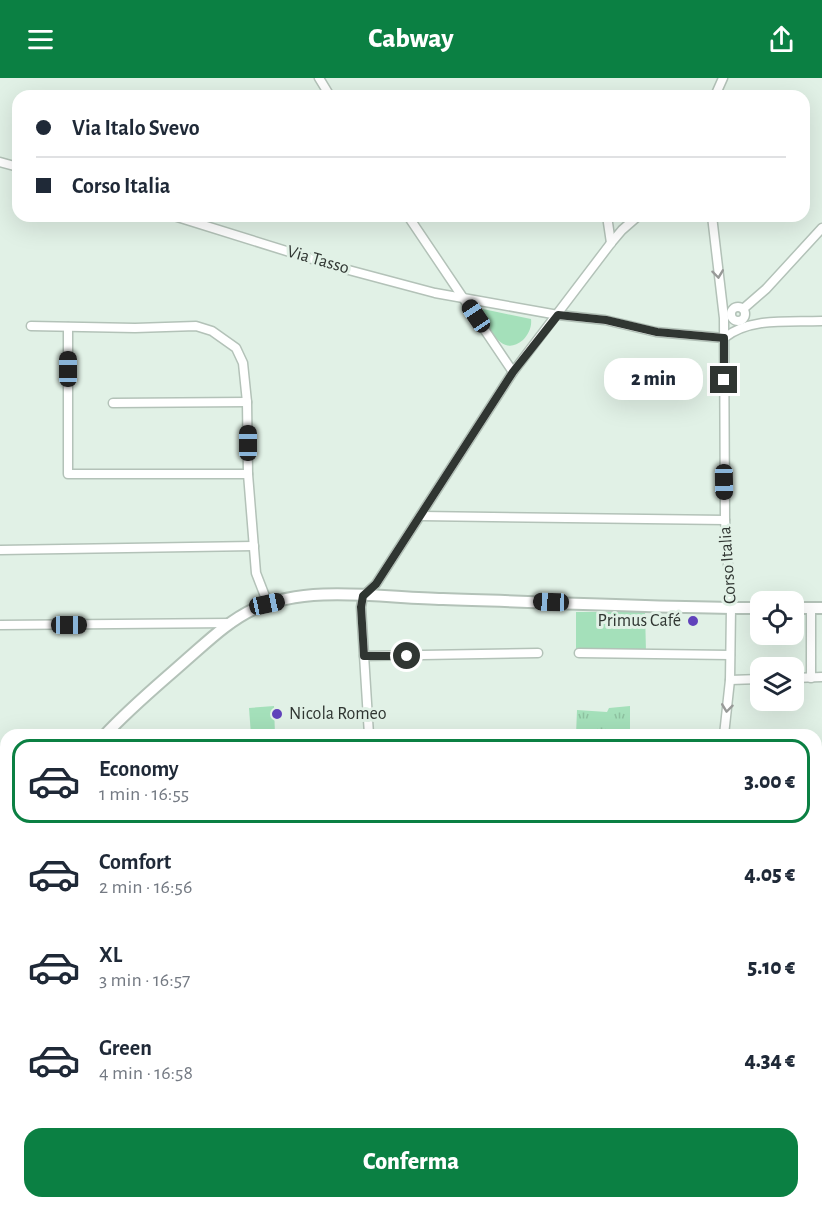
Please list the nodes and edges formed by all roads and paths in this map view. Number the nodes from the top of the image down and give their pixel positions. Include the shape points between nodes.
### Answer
1 (193, 222) edge
2 (413, 222) edge
3 (608, 222) edge
4 (631, 222) edge
5 (713, 222) edge
6 (822, 228) edge
7 (611, 243) junction
8 (463, 298) junction
9 (743, 314) junction
10 (558, 315) junction
11 (727, 316) junction
12 (822, 321) edge
13 (756, 324) junction
14 (31, 326) dead end
15 (68, 327) junction
16 (724, 338) junction
17 (513, 372) junction
18 (247, 402) junction
19 (113, 403) dead end
20 (248, 474) junction
21 (421, 516) junction
22 (725, 520) junction
23 (254, 546) junction
24 (0, 550) edge
25 (363, 596) junction
26 (267, 604) junction
27 (731, 608) junction
28 (750, 608) edge
29 (816, 608) edge
30 (231, 623) junction
31 (0, 625) edge
32 (538, 653) dead end
33 (579, 653) dead end
34 (730, 655) junction
35 (364, 656) junction
36 (822, 677) edge
37 (804, 678) edge
38 (811, 678) junction
39 (750, 679) edge
40 (730, 680) junction
41 (110, 729) edge
42 (369, 729) edge
43 (724, 729) edge

1 - 8 street, Via Tasso via 341,268
2 - 8 street
3 - 7 street
4 - 7 street
5 -> 11 street, Corso Italia
6 - 9 street
7 - 10 street
8 - 10 street, Via Tasso
8 - 17 street
9 - 11 street via 739,307
9 - 13 street
10 - 16 street, Via Tasso via 606,320 657,332
10 - 17 street
11 - 16 street, Corso Italia
12 - 13 street
13 - 16 street via 741,327
14 - 15 street
15 - 18 street via 196,326 212,331 236,348 243,363
15 - 20 street via 68,474
16 - 22 street, Corso Italia
17 - 21 street
18 - 19 street
18 - 20 street
20 - 23 street
21 - 22 street
21 - 25 street via 376,584
22 - 27 street, Corso Italia
23 - 24 street
23 - 26 street via 256,573
25 - 26 street via 315,595
25 - 27 street
25 - 35 street
26 - 30 street
27 - 28 street
27 - 34 street, Corso Italia
29 - 38 street
30 - 31 street
30 - 41 street
32 - 35 street
33 - 34 street
34 - 40 street, Corso Italia
35 - 42 street
36 - 38 street
37 - 38 street
39 - 40 street
40 -> 43 street, Corso Italia

